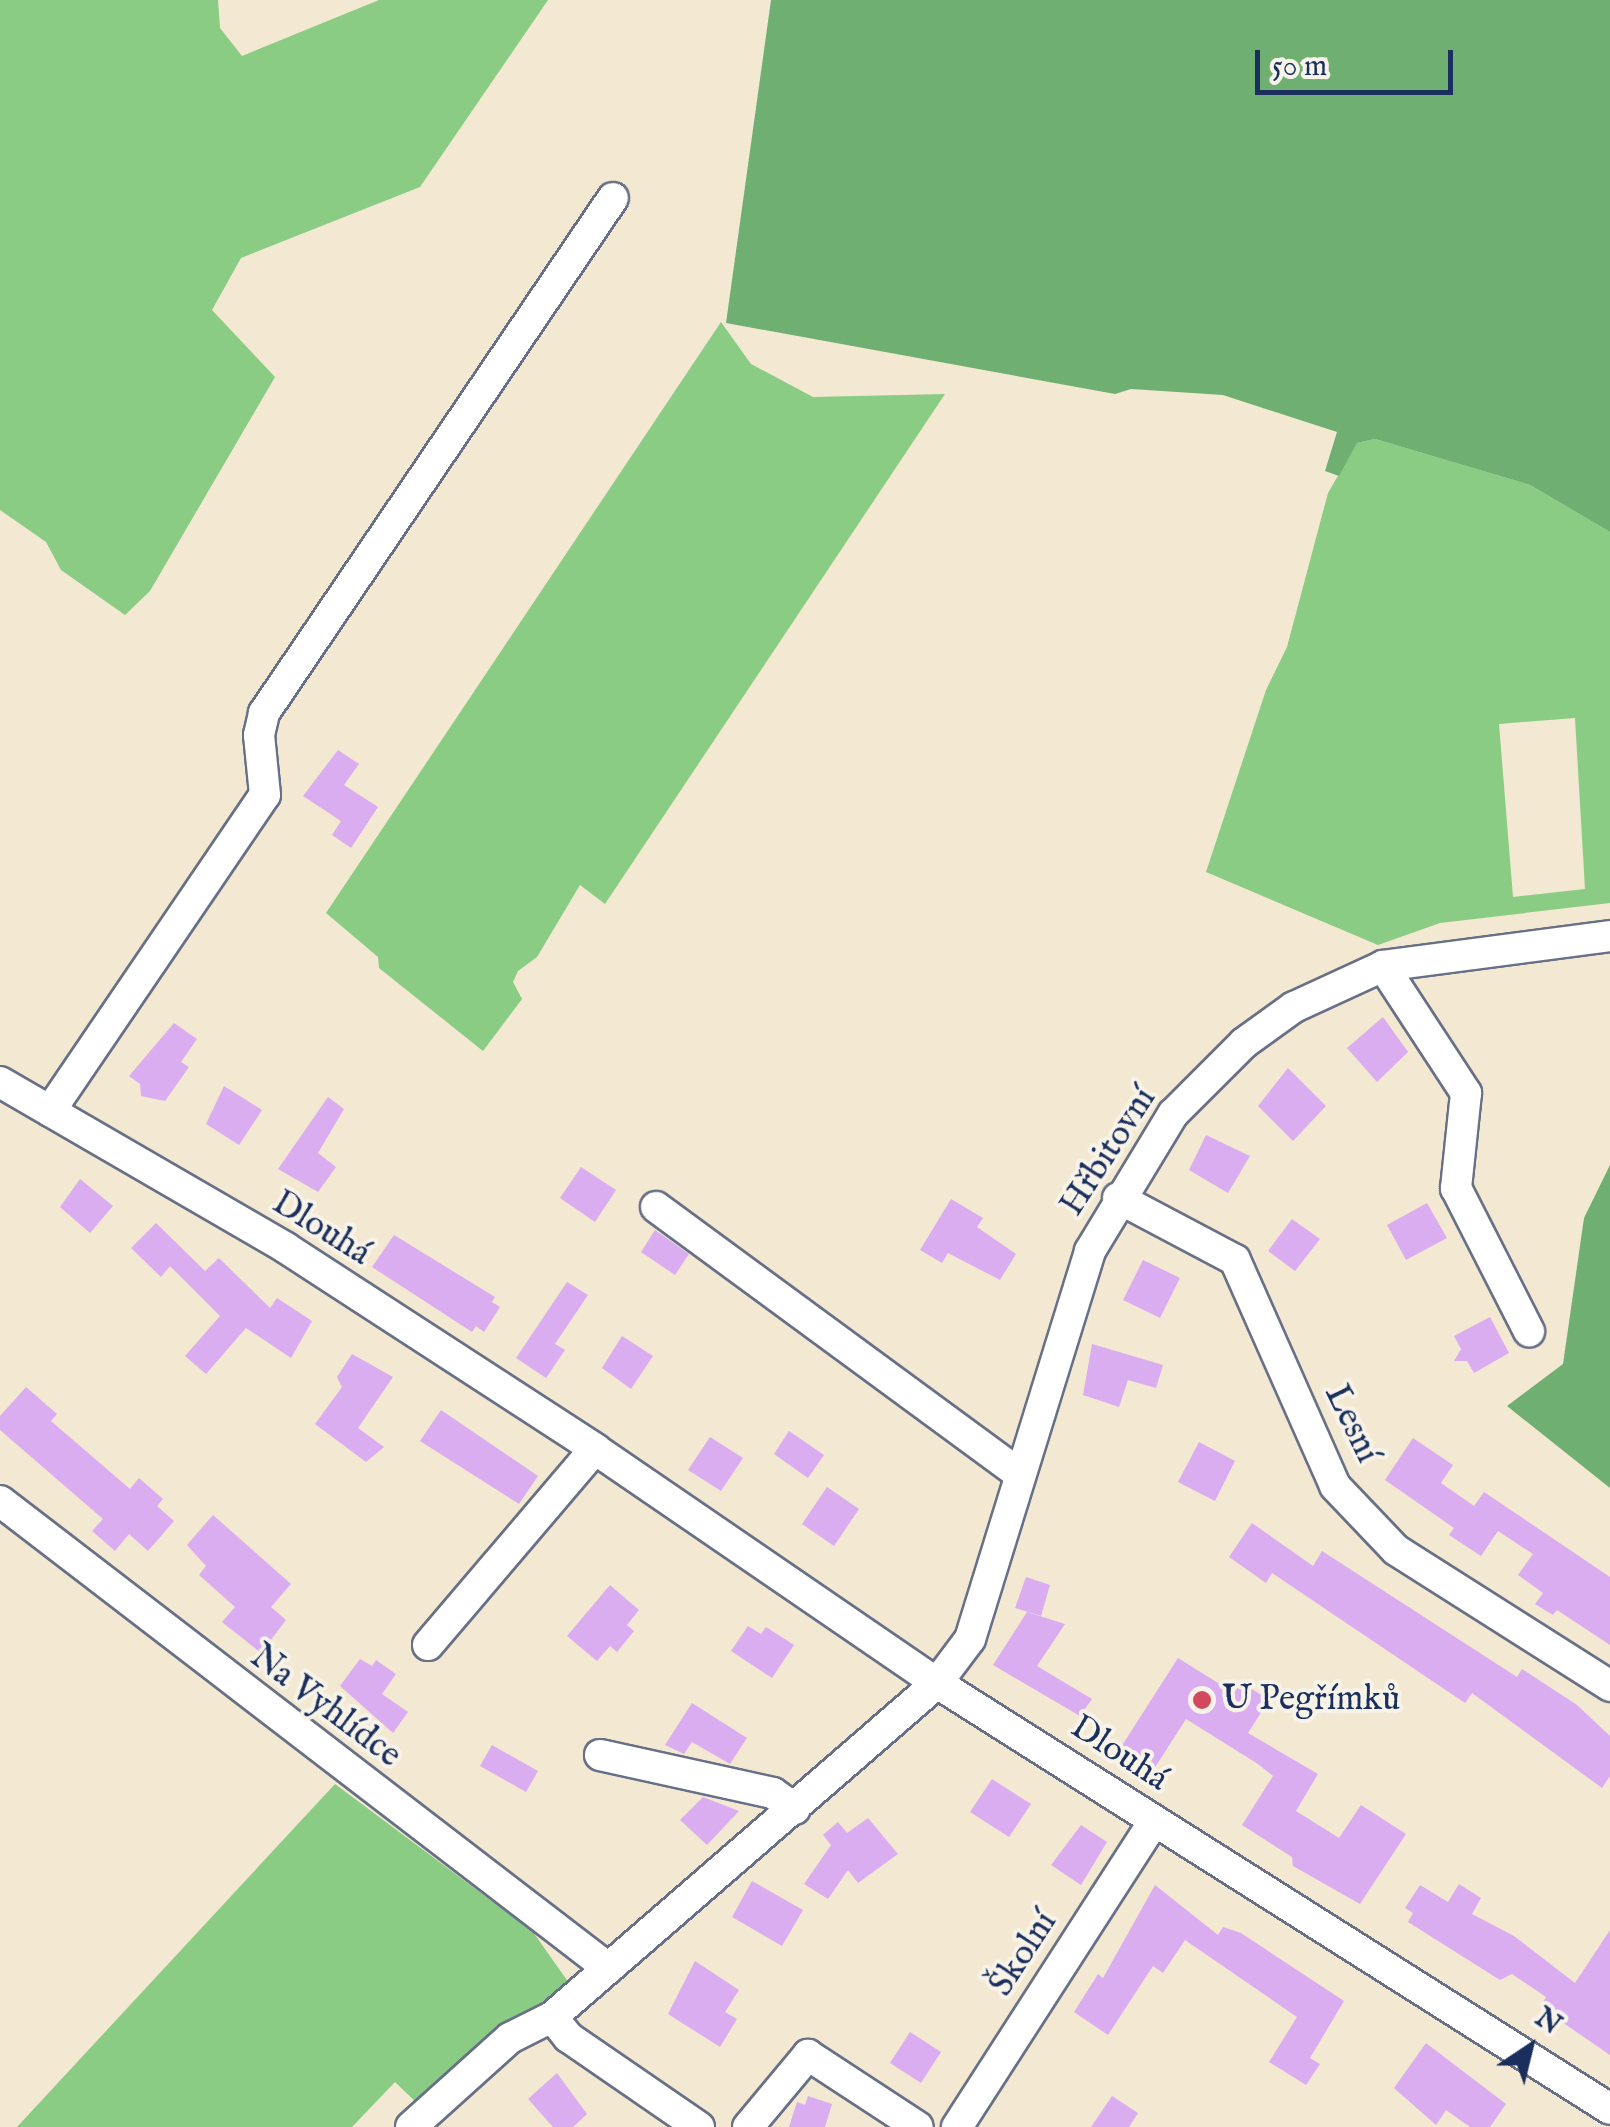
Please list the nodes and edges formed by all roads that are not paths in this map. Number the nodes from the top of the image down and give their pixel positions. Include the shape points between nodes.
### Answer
1 (613, 198) dead end
2 (1610, 936) edge
3 (1384, 966) junction
4 (0, 1082) edge
5 (50, 1111) junction
6 (1118, 1198) junction
7 (656, 1208) dead end
8 (1528, 1331) dead end
9 (595, 1448) junction
10 (1018, 1472) junction
11 (0, 1501) edge
12 (428, 1645) dead end
13 (937, 1683) junction
14 (1610, 1686) edge
15 (600, 1755) dead end
16 (795, 1808) junction
17 (1154, 1821) junction
18 (608, 1968) junction
19 (552, 2017) junction
20 (1610, 2109) edge
21 (411, 2127) edge
22 (700, 2127) edge
23 (748, 2127) edge
24 (918, 2127) edge
25 (957, 2127) edge

1 - 5 street via 264,713 259,735 266,795
2 - 3 street, Hřbitovní
3 - 6 street, Hřbitovní via 1294,1007 1244,1043 1173,1114
3 - 8 street via 1466,1094 1456,1188
4 - 5 street, Dlouhá
5 - 9 street, Dlouhá via 286,1248
6 - 10 street, Hřbitovní via 1090,1250
6 - 14 street, Lesní via 1234,1260 1335,1486 1396,1550
7 - 10 street
9 - 12 street
9 - 13 street, Dlouhá
10 - 13 street, Hřbitovní via 970,1640
11 - 18 street, Na Vyhlídce
13 - 16 street
13 - 17 street, Dlouhá
15 - 16 street via 773,1793
16 - 18 street
17 - 20 street, Dlouhá
17 - 25 street, Školní
18 - 19 street
19 - 21 street via 510,2038
19 - 22 street via 568,2038
23 - 24 street via 808,2055

